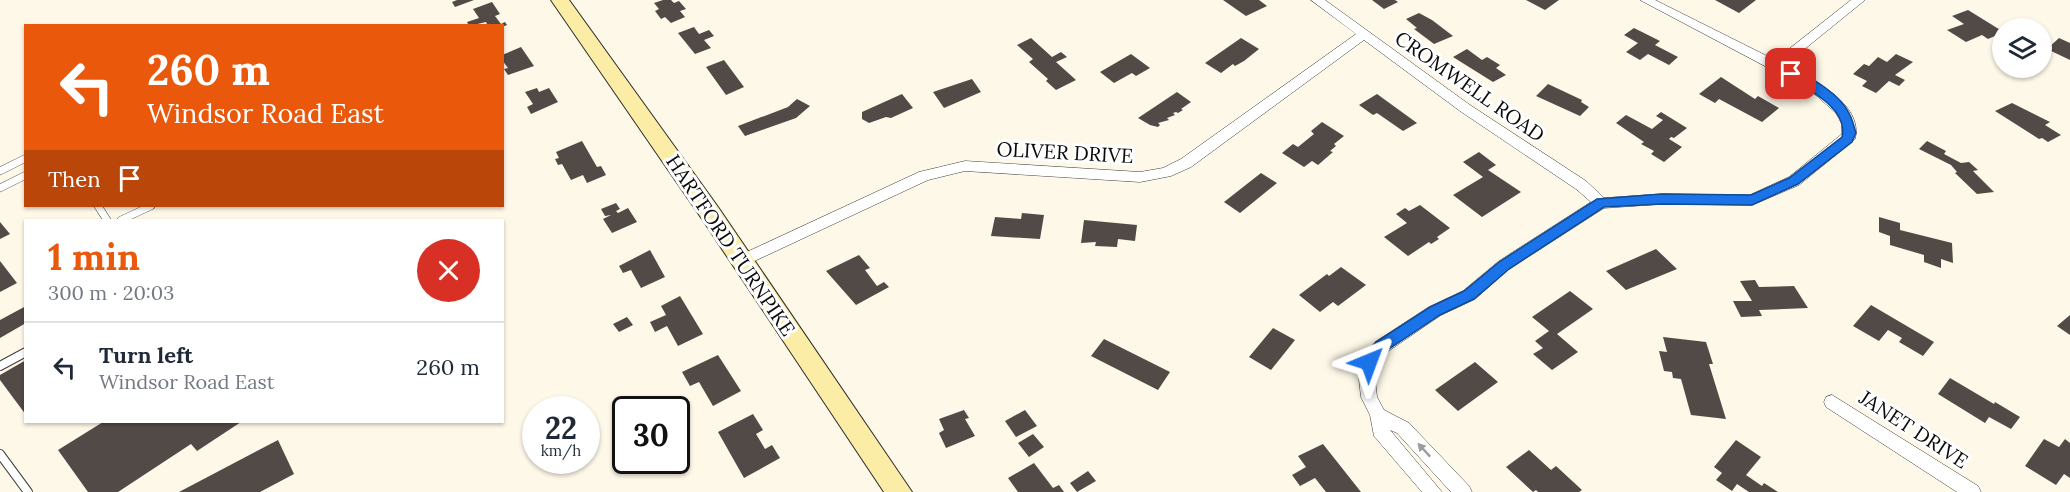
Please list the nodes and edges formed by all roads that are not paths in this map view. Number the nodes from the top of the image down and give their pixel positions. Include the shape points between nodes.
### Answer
1 (560, 0) edge
2 (1317, 0) edge
3 (1646, 0) edge
4 (1858, 0) edge
5 (1363, 35) junction
6 (1776, 66) junction
7 (24, 159) edge
8 (0, 171) edge
9 (24, 176) edge
10 (0, 188) edge
11 (1601, 203) junction
12 (150, 207) edge
13 (123, 219) edge
14 (741, 261) junction
15 (24, 353) edge
16 (0, 366) edge
17 (1832, 402) dead end
18 (1378, 416) junction
19 (0, 454) edge
20 (28, 492) edge
21 (899, 492) edge
22 (1433, 492) edge
23 (1463, 492) edge
24 (1972, 492) edge

1 - 14 main road, HARTFORD TURNPIKE
2 - 5 street, CROMWELL ROAD
3 - 6 street
4 - 6 street
5 - 11 street, CROMWELL ROAD via 1581,185
5 - 14 street, OLIVER DRIVE via 1218,141 1166,172 1140,177 965,166 940,171
6 - 11 street via 1834,102 1848,124 1848,139 1794,181 1752,200
7 - 8 lane
9 - 10 lane
11 - 18 street via 1504,265 1469,295 1435,311 1381,347 1369,362 1367,379 1369,397
12 - 13 lane
14 - 21 main road, HARTFORD TURNPIKE
15 - 16 lane
17 - 24 street, JANET DRIVE
18 - 22 street via 1383,436
23 -> 18 street via 1404,428
19 - 20 lane

